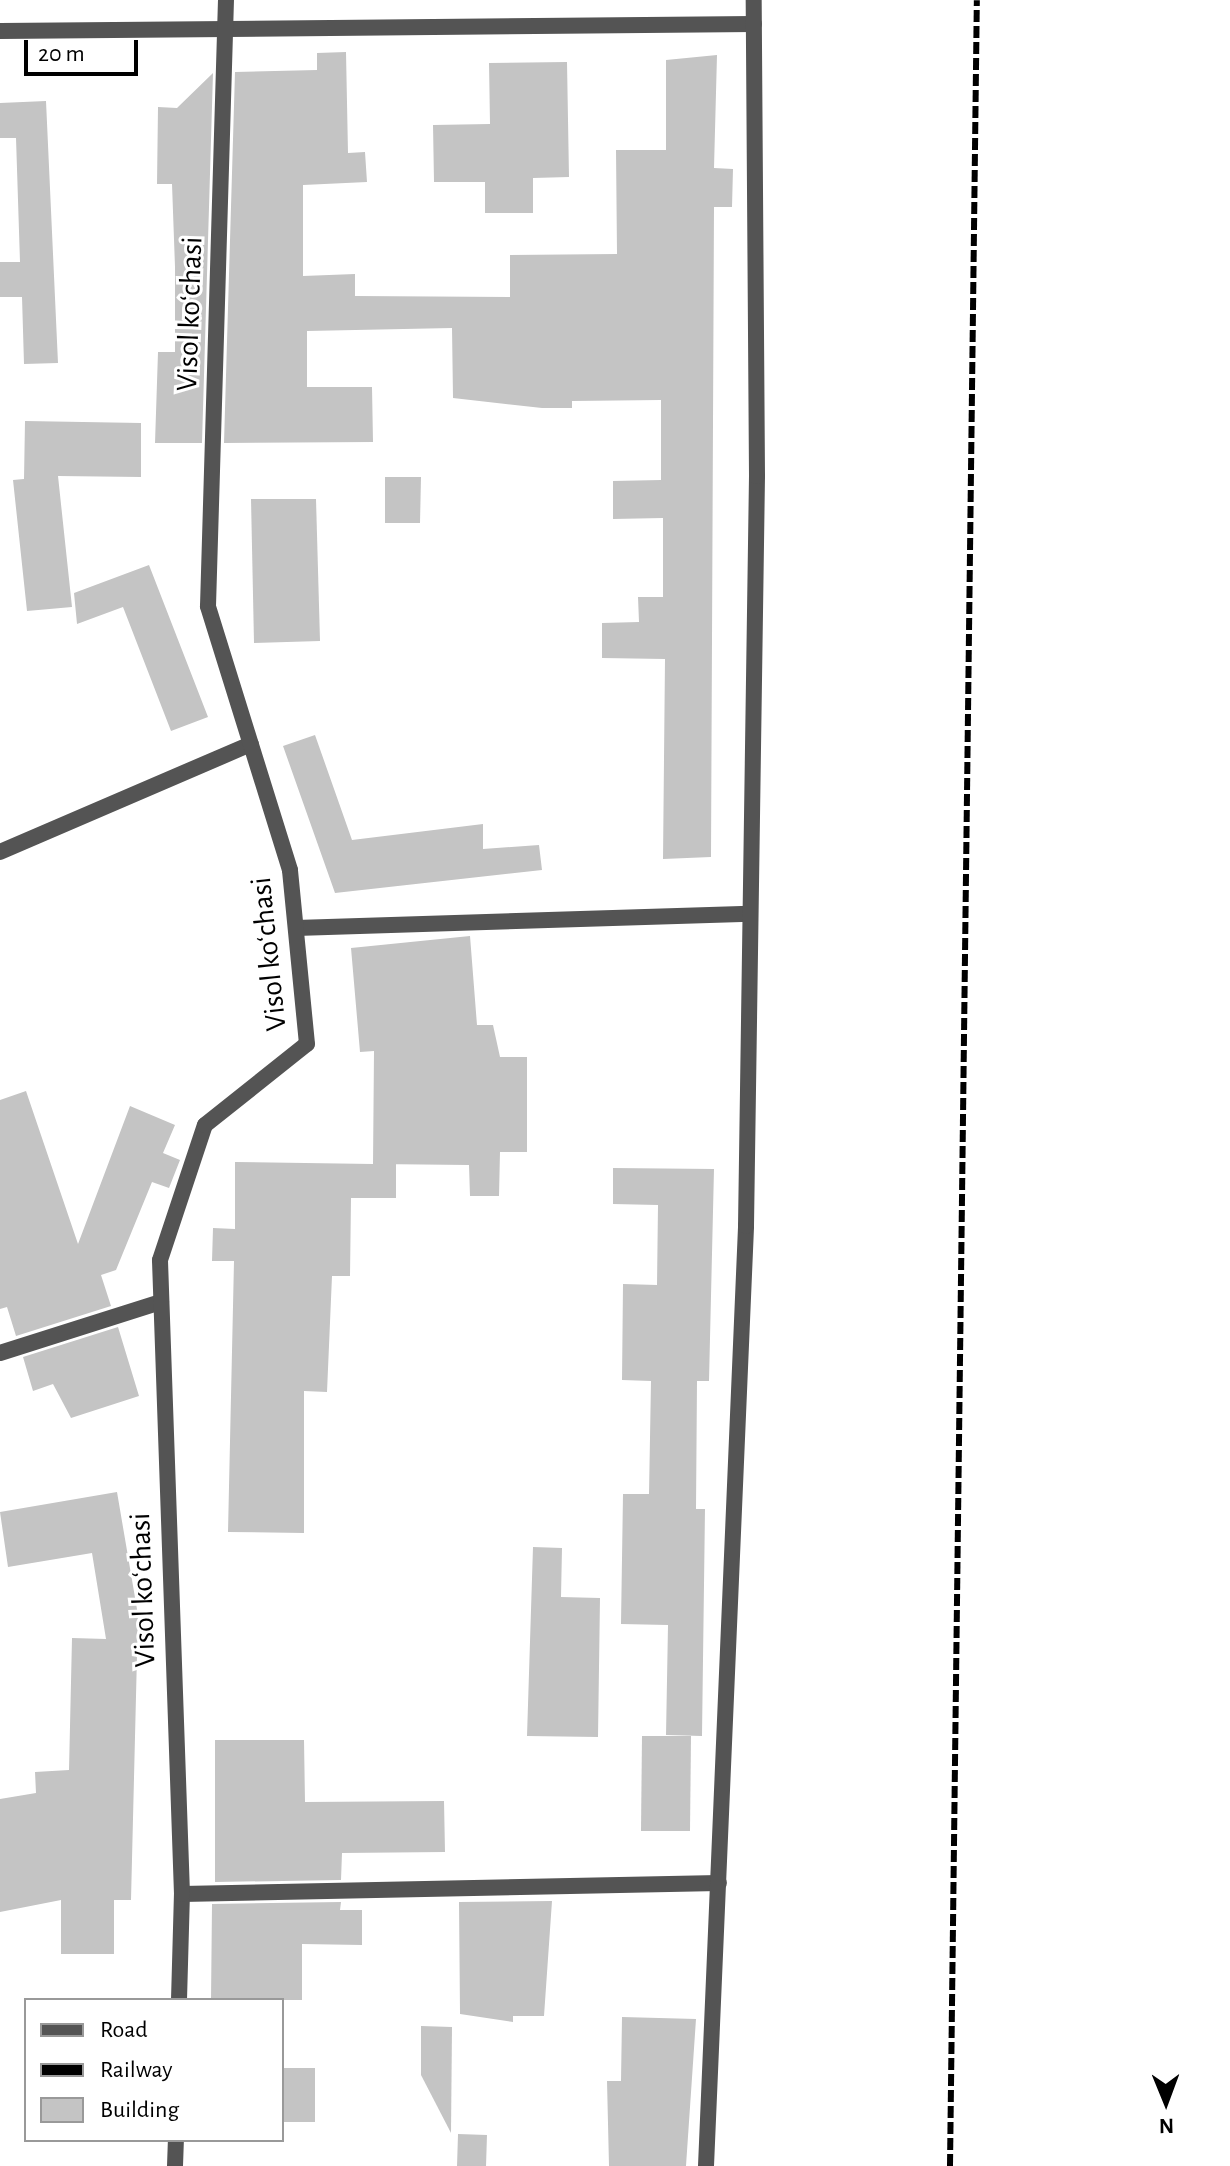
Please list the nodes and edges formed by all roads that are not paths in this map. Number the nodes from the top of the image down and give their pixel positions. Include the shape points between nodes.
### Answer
1 (226, 0) edge
2 (754, 0) edge
3 (754, 24) junction
4 (0, 31) edge
5 (227, 31) junction
6 (251, 744) junction
7 (0, 852) edge
8 (750, 914) junction
9 (296, 928) junction
10 (161, 1302) junction
11 (0, 1353) edge
12 (719, 1883) junction
13 (182, 1894) junction
14 (179, 1998) edge
15 (176, 2142) edge
16 (175, 2166) edge
17 (706, 2166) edge

1 - 5 street, Visol koʻchasi
2 - 3 street
3 - 5 street
3 - 8 street
4 - 5 street
5 - 6 street, Visol koʻchasi via 208,606
6 - 7 street
6 - 9 street, Visol koʻchasi via 290,870
8 - 9 street
8 - 12 street via 746,1242
9 - 10 street, Visol koʻchasi via 307,1044 205,1125 160,1260
10 - 11 street
10 - 13 street, Visol koʻchasi
12 - 13 street
12 - 17 street
13 - 14 street, Visol koʻchasi
15 - 16 street

